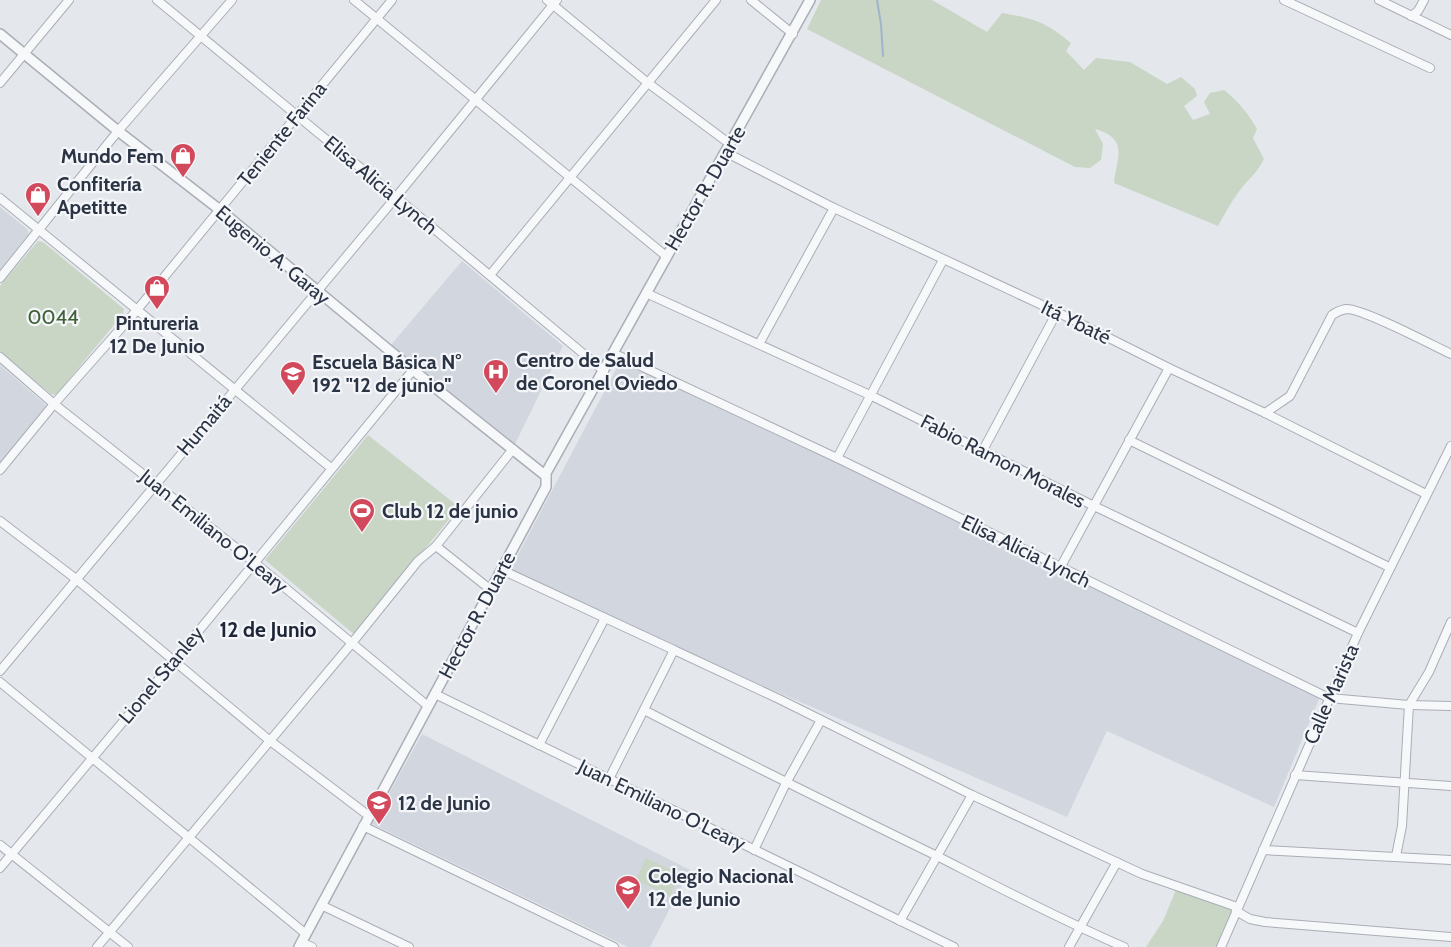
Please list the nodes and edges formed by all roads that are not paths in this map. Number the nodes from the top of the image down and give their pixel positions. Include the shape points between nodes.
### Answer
1 (69, 0) edge
2 (157, 0) edge
3 (232, 0) edge
4 (354, 0) edge
5 (392, 0) edge
6 (716, 0) edge
7 (751, 0) edge
8 (810, 0) edge
9 (1284, 0) edge
10 (1379, 0) edge
11 (1424, 0) edge
12 (552, 2) edge
13 (1411, 16) junction
14 (376, 19) junction
15 (0, 34) edge
16 (793, 34) junction
17 (1451, 34) edge
18 (201, 36) junction
19 (24, 54) junction
20 (1430, 68) dead end
21 (0, 83) edge
22 (648, 83) junction
23 (475, 100) junction
24 (298, 116) junction
25 (118, 131) junction
26 (727, 148) junction
27 (570, 177) junction
28 (396, 197) junction
29 (0, 198) edge
30 (834, 208) junction
31 (220, 210) junction
32 (40, 230) junction
33 (666, 256) junction
34 (943, 260) junction
35 (490, 275) junction
36 (0, 278) edge
37 (317, 291) junction
38 (646, 293) junction
39 (137, 310) junction
40 (1057, 312) junction
41 (759, 344) junction
42 (612, 353) junction
43 (1451, 354) edge
44 (0, 357) edge
45 (1168, 368) junction
46 (412, 370) junction
47 (604, 371) junction
48 (235, 389) junction
49 (872, 396) junction
50 (54, 404) junction
51 (1265, 413) junction
52 (1129, 440) junction
53 (1451, 446) edge
54 (513, 449) junction
55 (983, 450) junction
56 (837, 458) junction
57 (331, 468) junction
58 (0, 470) edge
59 (546, 476) junction
60 (155, 483) junction
61 (1426, 494) junction
62 (1094, 506) junction
63 (0, 521) edge
64 (436, 546) junction
65 (254, 562) junction
66 (1389, 567) junction
67 (1060, 568) junction
68 (502, 570) junction
69 (76, 579) junction
70 (491, 590) junction
71 (606, 618) junction
72 (1451, 622) edge
73 (1358, 633) junction
74 (352, 644) junction
75 (674, 650) junction
76 (174, 661) junction
77 (0, 671) edge
78 (0, 682) edge
79 (435, 694) junction
80 (1329, 698) junction
81 (1409, 705) junction
82 (1451, 705) edge
83 (428, 706) junction
84 (644, 710) junction
85 (820, 720) junction
86 (269, 740) junction
87 (539, 745) junction
88 (92, 758) junction
89 (1294, 775) junction
90 (609, 779) junction
91 (786, 783) junction
92 (1404, 783) junction
93 (1451, 786) edge
94 (972, 795) junction
95 (369, 816) junction
96 (363, 826) junction
97 (188, 837) junction
98 (0, 845) edge
99 (753, 850) junction
100 (1263, 850) junction
101 (11, 854) junction
102 (937, 856) junction
103 (1396, 856) junction
104 (1451, 860) edge
105 (1117, 862) junction
106 (0, 868) edge
107 (321, 905) junction
108 (1237, 909) junction
109 (900, 921) junction
110 (1079, 927) junction
111 (109, 931) junction
112 (1451, 937) edge
113 (302, 941) edge
114 (97, 947) edge
115 (128, 947) edge
116 (312, 947) edge
117 (410, 947) edge
118 (614, 947) edge
119 (954, 947) edge
120 (1069, 947) edge
121 (1124, 947) edge
122 (1221, 947) edge

1 - 19 street
2 - 18 street, Elisa Alicia Lynch
3 - 18 street
4 - 14 street
5 - 14 street, Teniente Farina
6 - 22 street
7 - 16 street
8 - 16 street, Hector R. Duarte
9 - 20 street
10 - 13 street
11 - 13 street
12 - 22 street, Itá Ybaté
12 - 23 street, Humaitá
13 - 17 street
14 - 23 street
14 - 24 street, Teniente Farina
15 - 19 street, Eugenio A. Garay
16 - 26 street, Hector R. Duarte
18 - 24 street, Elisa Alicia Lynch
18 - 25 street
19 - 21 street
19 - 25 street, Eugenio A. Garay
22 - 26 street, Itá Ybaté
22 - 27 street
23 - 27 street
23 - 28 street, Humaitá
24 - 28 street, Elisa Alicia Lynch
24 - 31 street, Teniente Farina
25 - 31 street, Eugenio A. Garay
25 - 32 street
26 - 30 street, Itá Ybaté
26 - 33 street, Hector R. Duarte
27 - 33 street
27 - 35 street
28 - 35 street, Elisa Alicia Lynch
28 - 37 street, Humaitá
29 - 32 street
30 - 34 street, Itá Ybaté
30 - 41 street
31 - 37 street, Eugenio A. Garay
31 - 39 street, Teniente Farina
32 - 36 street
32 - 39 street
33 - 38 street, Hector R. Duarte
34 - 40 street, Itá Ybaté
34 - 49 street
35 - 47 street, Elisa Alicia Lynch
37 - 46 street, Eugenio A. Garay
37 - 48 street, Humaitá
38 - 41 street, Fabio Ramon Morales
38 - 42 street, Hector R. Duarte
39 - 48 street
39 - 50 street, Teniente Farina
40 - 45 street, Itá Ybaté
40 - 55 street
41 - 49 street, Fabio Ramon Morales
42 - 47 street, Hector R. Duarte
42 - 56 street, Elisa Alicia Lynch
43 - 51 street via 1345,309 1332,315 1290,396
44 - 50 street, Juan Emiliano O'Leary
45 - 51 street, Itá Ybaté
45 - 52 street
46 - 54 street, Eugenio A. Garay
46 - 57 street, Lionel Stanley
47 - 59 street, Hector R. Duarte
48 - 57 street
48 - 60 street, Humaitá
49 - 55 street, Fabio Ramon Morales
49 - 56 street
50 - 58 street, Teniente Farina
50 - 60 street, Juan Emiliano O'Leary
51 - 61 street, Itá Ybaté
52 - 62 street
52 - 66 street
53 - 61 street, Calle Marista
54 - 59 street, Eugenio A. Garay
54 - 64 street
55 - 62 street, Fabio Ramon Morales
56 - 67 street, Elisa Alicia Lynch
57 - 65 street, Lionel Stanley
59 - 68 street, Hector R. Duarte via 546,487
60 - 65 street, Juan Emiliano O'Leary
60 - 69 street, Humaitá
61 - 66 street, Calle Marista
62 - 67 street
62 - 73 street, Fabio Ramon Morales
63 - 69 street
64 - 70 street
64 - 74 street via 418,561
65 - 74 street, Juan Emiliano O'Leary
65 - 76 street, Lionel Stanley
66 - 73 street, Calle Marista
67 - 80 street, Elisa Alicia Lynch
68 - 70 street, Hector R. Duarte
68 - 71 street
69 - 76 street
69 - 77 street, Humaitá
70 - 79 street, Hector R. Duarte
71 - 75 street
71 - 87 street
72 - 81 street
73 - 80 street, Calle Marista
74 - 83 street, Juan Emiliano O'Leary
74 - 86 street
75 - 84 street
75 - 85 street
76 - 86 street
76 - 88 street, Lionel Stanley
78 - 88 street
79 - 83 street, Hector R. Duarte
79 - 87 street, Juan Emiliano O'Leary
80 - 81 street, Elisa Alicia Lynch
80 - 89 street, Calle Marista
81 - 82 street, Elisa Alicia Lynch
81 - 92 street
83 - 95 street, Hector R. Duarte
84 - 90 street
84 - 91 street
85 - 91 street
85 - 94 street
86 - 95 street
86 - 97 street
87 - 90 street, Juan Emiliano O'Leary
88 - 97 street
88 - 101 street, Lionel Stanley
89 - 92 street
89 - 100 street, Calle Marista
90 - 99 street, Juan Emiliano O'Leary
91 - 99 street
91 - 102 street
92 - 93 street
92 - 103 street
94 - 102 street
94 - 105 street
95 - 96 street, Hector R. Duarte
96 - 107 street, Hector R. Duarte
96 - 118 street
97 - 111 street
97 - 113 street
98 - 101 street
99 - 109 street, Juan Emiliano O'Leary
100 - 103 street
100 - 108 street, Calle Marista
101 - 106 street, Lionel Stanley
101 - 111 street
102 - 109 street
102 - 110 street
103 - 104 street
105 - 108 street
105 - 110 street
107 - 113 street, Hector R. Duarte
107 - 117 street
108 - 112 street via 1250,919 1265,922
108 - 122 street, Calle Marista
109 - 119 street, Juan Emiliano O'Leary
110 - 120 street
110 - 121 street
111 - 114 street
111 - 115 street
113 - 116 street

